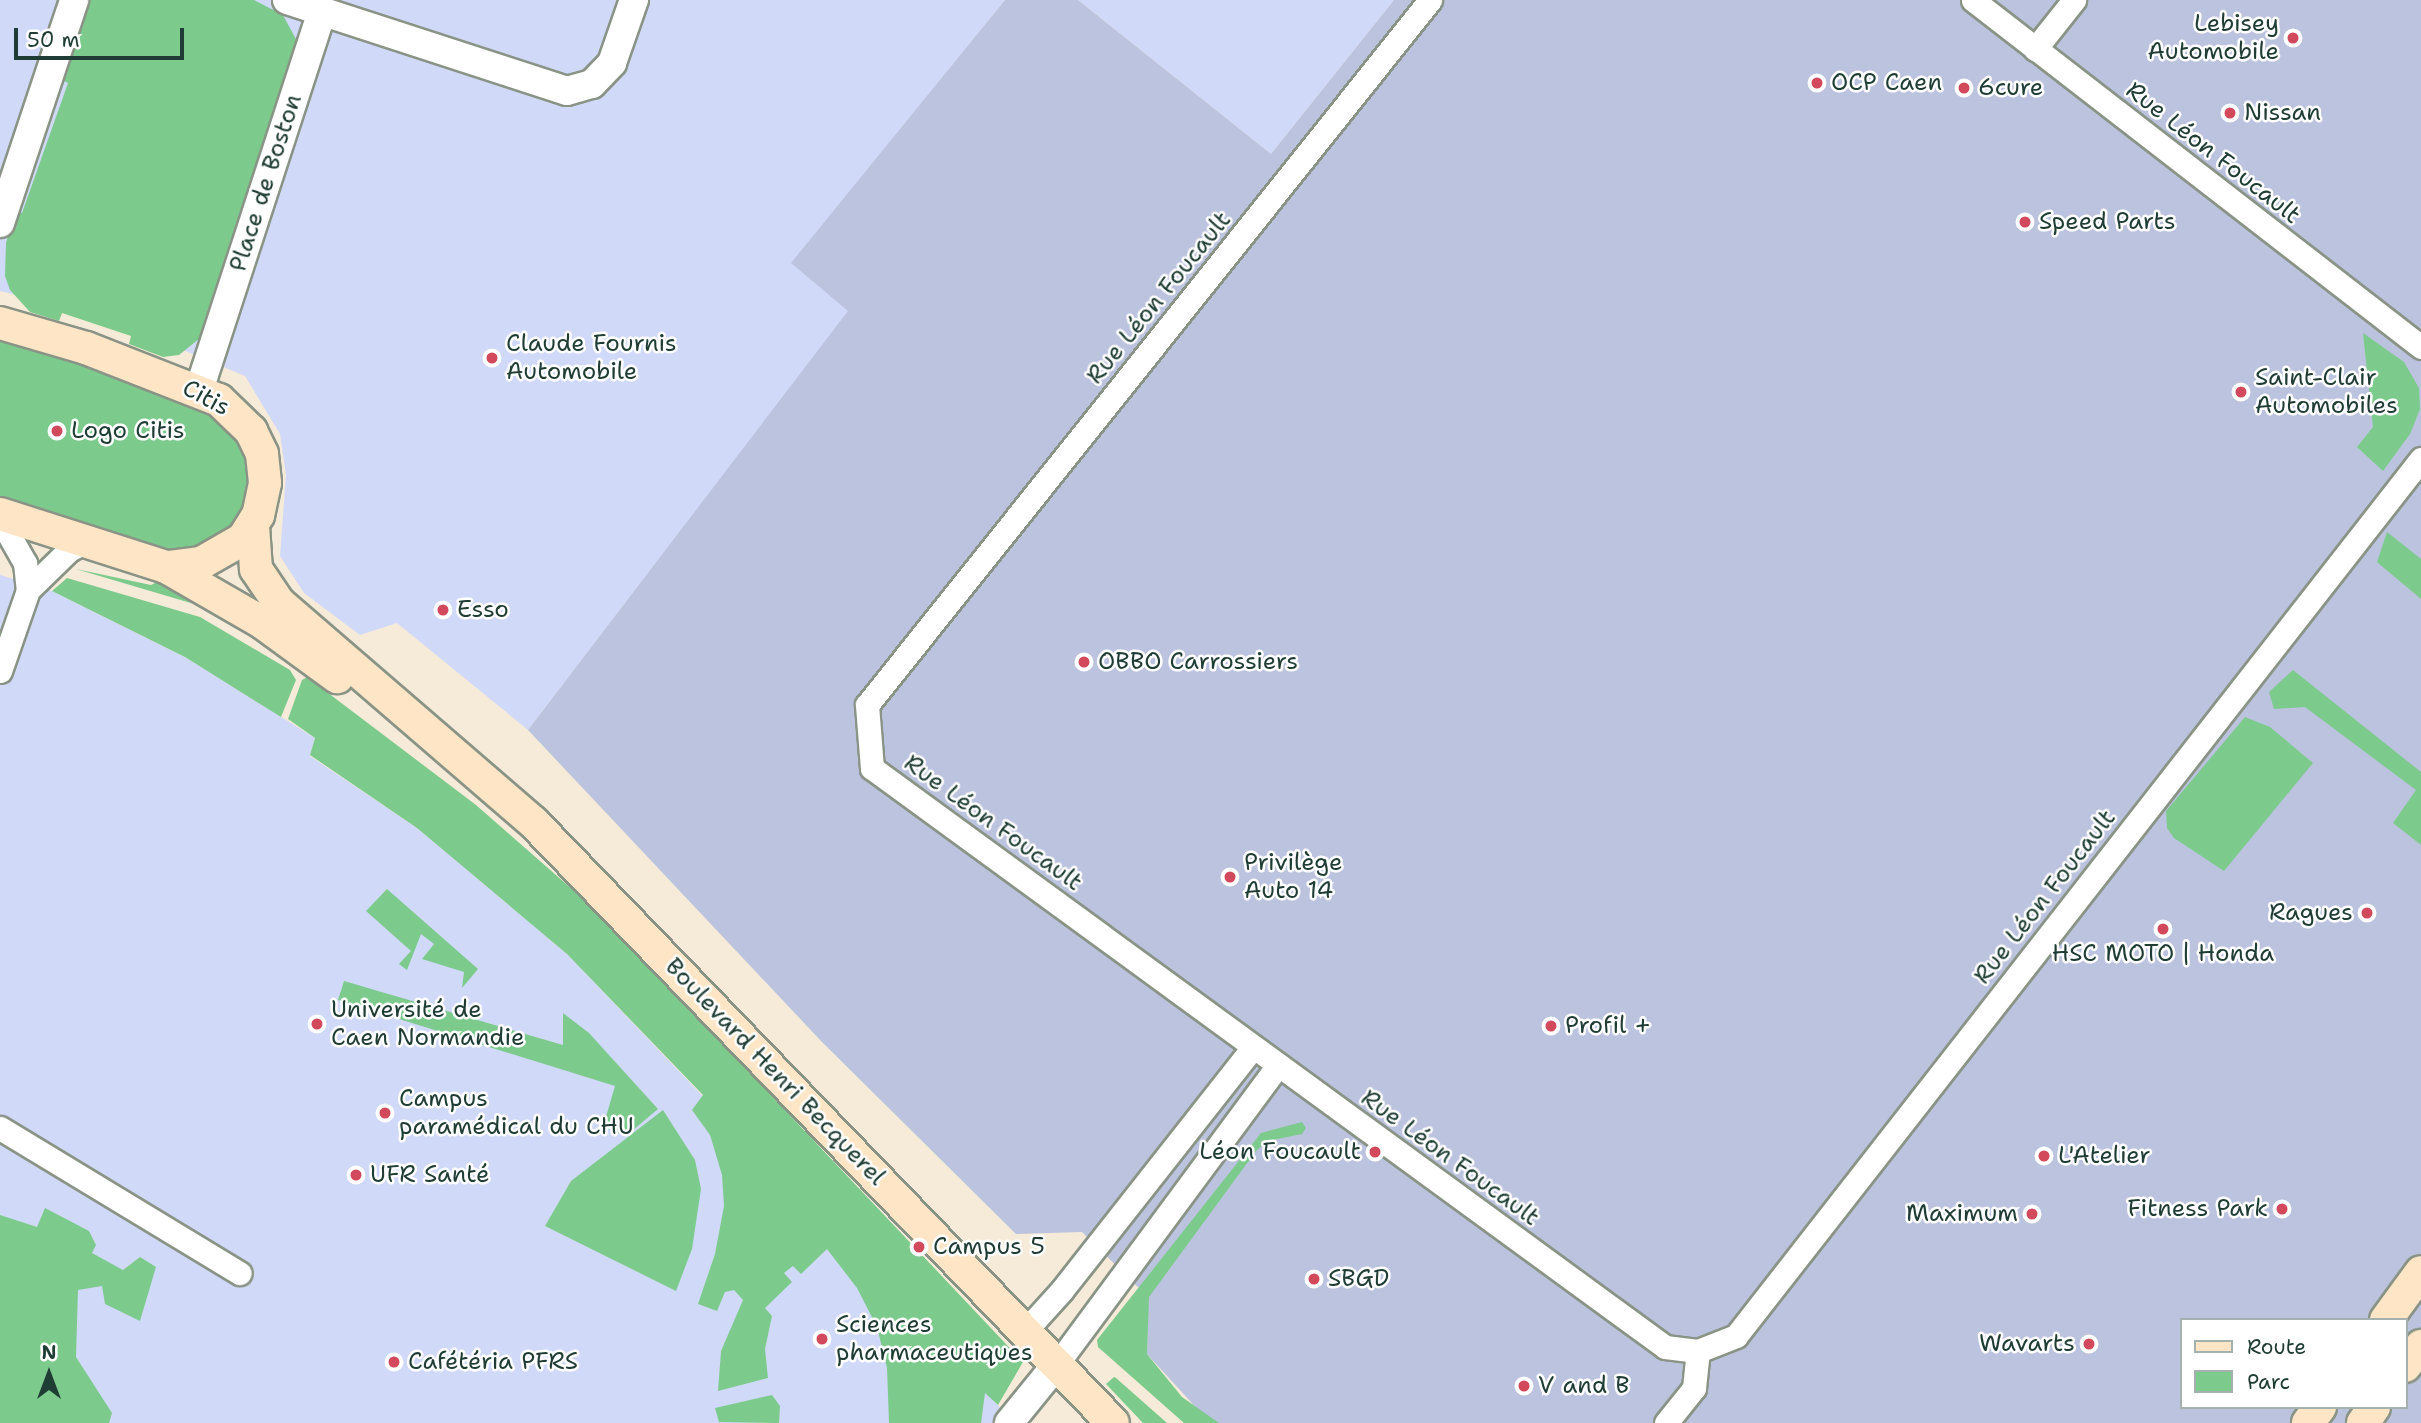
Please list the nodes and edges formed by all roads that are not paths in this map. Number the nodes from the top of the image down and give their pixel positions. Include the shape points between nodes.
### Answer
1 (74, 0) edge
2 (287, 0) edge
3 (634, 0) edge
4 (1430, 0) edge
5 (1973, 0) edge
6 (2074, 0) edge
7 (322, 12) junction
8 (2035, 49) junction
9 (0, 223) edge
10 (0, 323) edge
11 (2421, 347) edge
12 (199, 390) junction
13 (2421, 459) edge
14 (0, 517) edge
15 (253, 526) junction
16 (83, 542) junction
17 (166, 567) junction
18 (29, 590) junction
19 (0, 671) edge
20 (427, 732) junction
21 (1253, 1047) junction
22 (1278, 1065) junction
23 (0, 1128) edge
24 (2421, 1272) edge
25 (239, 1273) dead end
26 (2387, 1318) edge
27 (1025, 1331) junction
28 (2421, 1346) edge
29 (1698, 1351) junction
30 (1057, 1364) junction
31 (2407, 1364) edge
32 (1009, 1423) edge
33 (1113, 1423) edge
34 (1666, 1423) edge

1 - 9 street
2 - 7 street
3 - 7 street via 612,63 592,84 567,92
4 - 21 street, Rue Léon Foucault via 867,705 872,768
5 - 8 street, Rue Léon Foucault
6 - 8 street
7 - 12 street, Place de Boston
8 - 11 street, Rue Léon Foucault
10 - 12 main road, Citis via 86,348
12 - 15 main road, Citis via 241,418 259,447 264,499
13 - 29 street, Rue Léon Foucault via 1736,1336
14 - 16 main road
14 - 18 street via 25,563
15 - 17 main road via 243,540 201,563
15 - 20 main road, Boulevard Henri Becquerel via 256,569 270,594 403,706
16 - 17 main road
16 - 18 street
17 - 20 main road, Boulevard Henri Becquerel via 263,623 382,709
18 - 19 street
20 - 27 main road, Boulevard Henri Becquerel via 580,868
21 - 22 street, Rue Léon Foucault
21 - 27 street
22 - 29 street, Rue Léon Foucault via 1665,1347
22 - 30 street
23 - 25 street
24 - 26 main road
27 - 30 main road, Boulevard Henri Becquerel
28 - 31 main road
29 - 34 street via 1694,1388
30 - 32 street
30 - 33 main road, Boulevard Henri Becquerel

